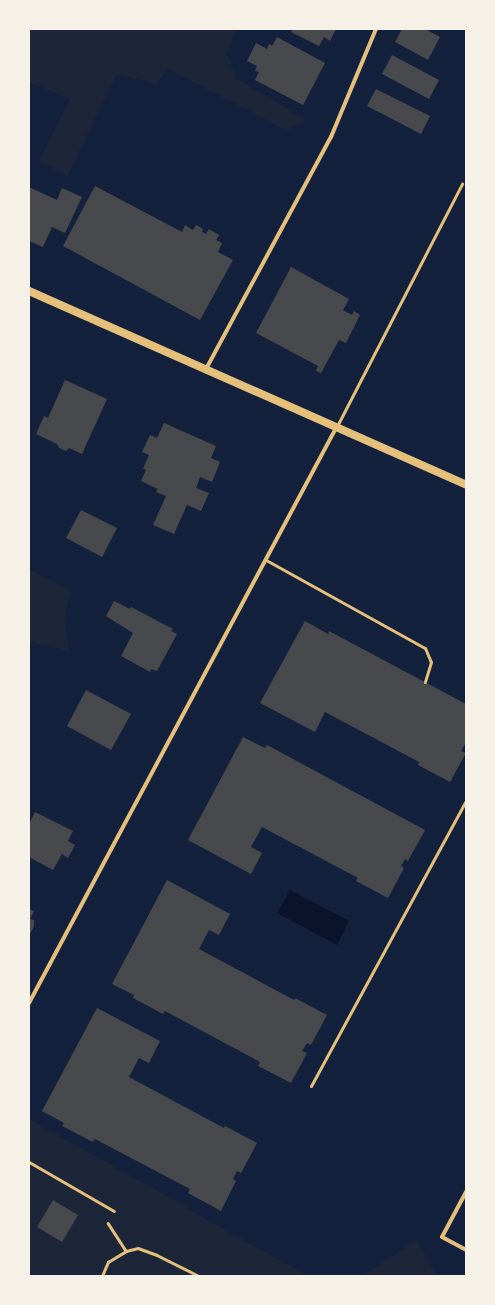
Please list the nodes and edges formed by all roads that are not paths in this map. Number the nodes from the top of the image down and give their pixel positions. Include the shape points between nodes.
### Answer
1 (376, 29) edge
2 (462, 184) dead end
3 (29, 291) edge
4 (206, 369) junction
5 (336, 428) junction
6 (466, 485) edge
7 (266, 560) junction
8 (425, 682) dead end
9 (466, 801) edge
10 (29, 1003) edge
11 (311, 1086) dead end
12 (29, 1162) edge
13 (466, 1192) edge
14 (114, 1211) dead end
15 (466, 1250) edge

1 - 4 street via 331,137
2 - 5 lane
3 - 4 main road
4 - 5 main road
5 - 6 main road
5 - 7 street
7 - 8 lane via 425,648 431,662
7 - 10 street
9 - 11 lane
12 - 14 lane
13 - 15 street via 442,1237

